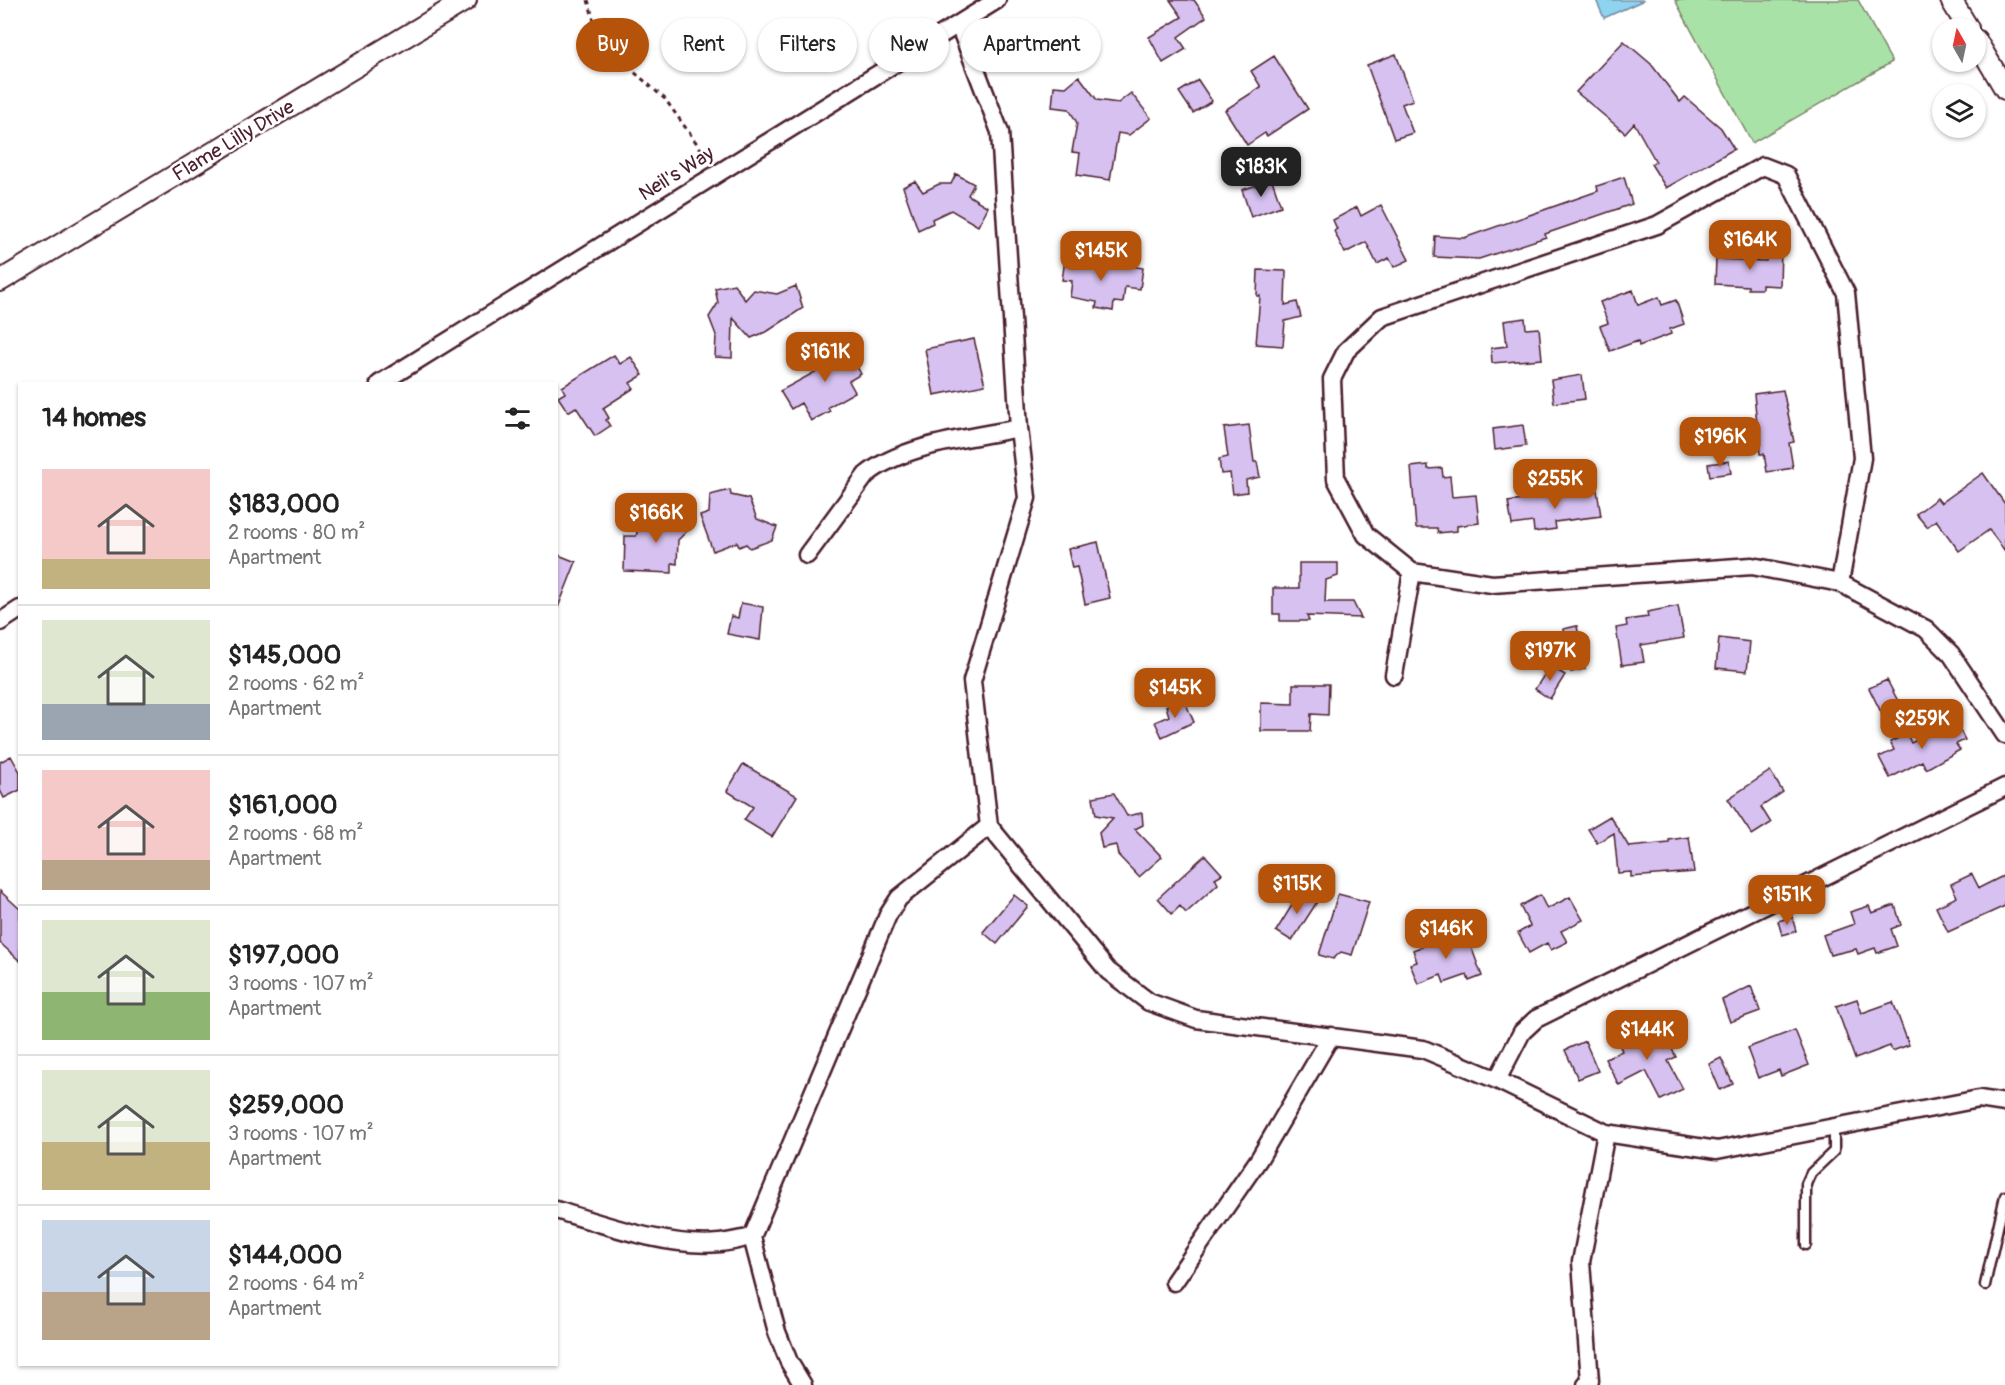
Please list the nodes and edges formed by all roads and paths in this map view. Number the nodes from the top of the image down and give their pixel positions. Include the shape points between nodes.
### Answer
1 (466, 0) edge
2 (588, 0) edge
3 (997, 0) edge
4 (1952, 0) edge
5 (1962, 18) edge
6 (958, 25) junction
7 (1986, 57) edge
8 (2005, 90) edge
9 (729, 164) junction
10 (0, 281) edge
11 (382, 382) edge
12 (1019, 428) junction
13 (807, 555) dead end
14 (1412, 572) junction
15 (1840, 583) junction
16 (18, 610) edge
17 (0, 622) edge
18 (1394, 675) dead end
19 (2005, 735) edge
20 (2005, 787) edge
21 (988, 826) junction
22 (1331, 1036) junction
23 (1497, 1080) junction
24 (2005, 1103) edge
25 (1834, 1128) junction
26 (1606, 1133) junction
27 (2005, 1196) edge
28 (558, 1211) edge
29 (752, 1237) junction
30 (1806, 1245) dead end
31 (1174, 1282) dead end
32 (1985, 1285) dead end
33 (803, 1385) edge
34 (1586, 1385) edge

1 - 10 street, Flame Lilly Drive
2 - 9 path via 600,42 664,99 703,152
3 - 6 street, Neil's Way
4 - 5 street
6 - 9 street, Neil's Way
6 - 12 street via 1000,132
7 - 8 street
9 - 11 street, Neil's Way
12 - 13 street via 913,451 878,465 866,475
12 - 21 street via 1027,498 972,681
14 - 15 street via 1492,584 1752,566
14 - 15 street via 1365,535 1336,479 1332,379 1347,351 1382,317 1657,225 1763,166 1786,175 1846,293 1862,458
14 - 18 street
15 - 19 street via 1926,629 1951,654
16 - 17 street
20 - 23 street via 1536,1019 1522,1032
21 - 22 street via 1108,971 1149,1002 1196,1019
21 - 29 street via 899,898 888,915
22 - 23 street via 1423,1049
22 - 31 street via 1259,1159
23 - 26 street
24 - 25 street via 1979,1099
25 - 26 street via 1717,1150
25 - 30 lane via 1834,1151 1811,1173 1806,1184
26 - 34 street via 1581,1262 1590,1381
27 - 32 lane
28 - 29 street via 680,1241 719,1243
29 - 33 street via 777,1332

